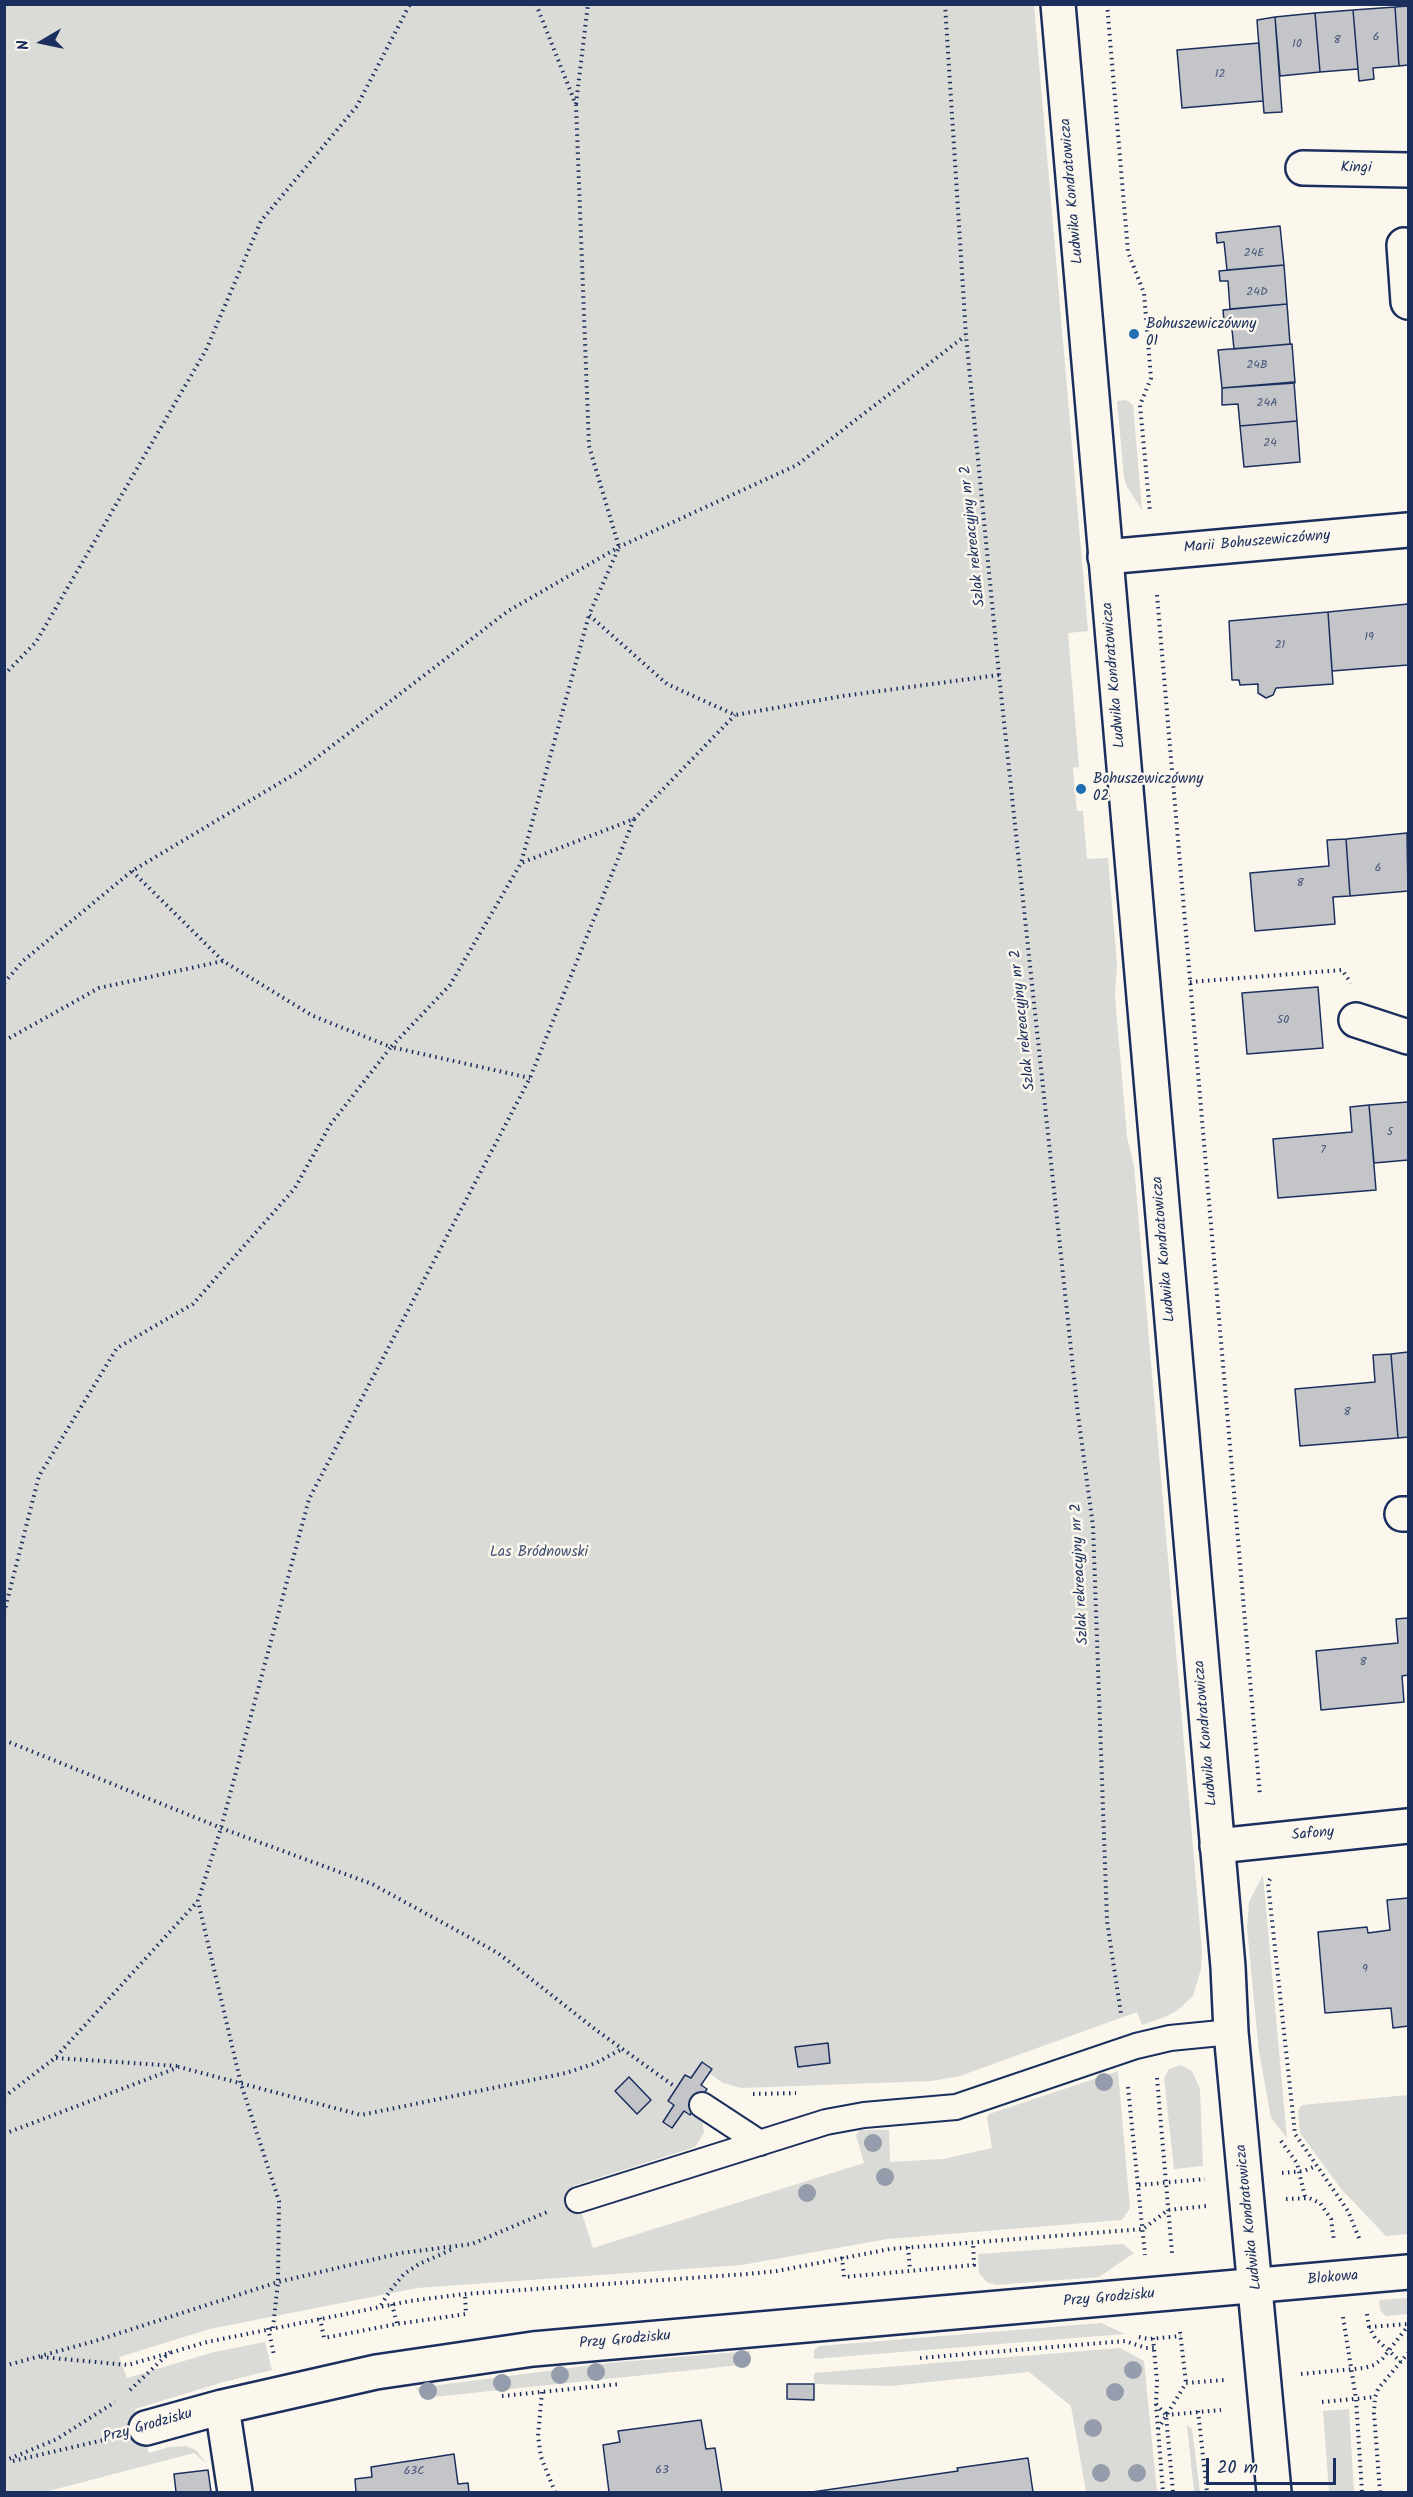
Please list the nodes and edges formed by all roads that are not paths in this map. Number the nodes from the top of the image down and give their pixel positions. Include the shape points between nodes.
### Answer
1 (1058, 4) edge
2 (1303, 168) dead end
3 (1408, 170) edge
4 (1404, 244) dead end
5 (1408, 302) edge
6 (1408, 530) edge
7 (1105, 557) junction
8 (1361, 1022) road end
9 (1408, 1037) edge
10 (1408, 1826) edge
11 (1217, 1846) junction
12 (1231, 2032) junction
13 (702, 2105) dead end
14 (760, 2144) junction
15 (578, 2200) road end
16 (1408, 2272) edge
17 (1257, 2286) junction
18 (222, 2406) junction
19 (146, 2428) road end
20 (235, 2493) edge
21 (1274, 2493) edge

1 - 7 main road, Ludwika Kondratowicza
2 - 3 main road, Kingi
4 - 5 main road
6 - 7 main road, Marii Bohuszewiczówny
7 - 11 main road, Ludwika Kondratowicza
8 - 9 main road
10 - 11 main road, Safony
11 - 12 main road, Ludwika Kondratowicza
12 - 14 lane via 1154,2041 956,2107 846,2118
12 - 17 main road, Ludwika Kondratowicza
13 - 14 lane
14 - 15 lane
16 - 17 main road, Blokowa
17 - 18 main road, Przy Grodzisku via 533,2349 376,2372
17 - 21 main road, Ludwika Kondratowicza
18 - 19 main road, Przy Grodzisku
18 - 20 main road

